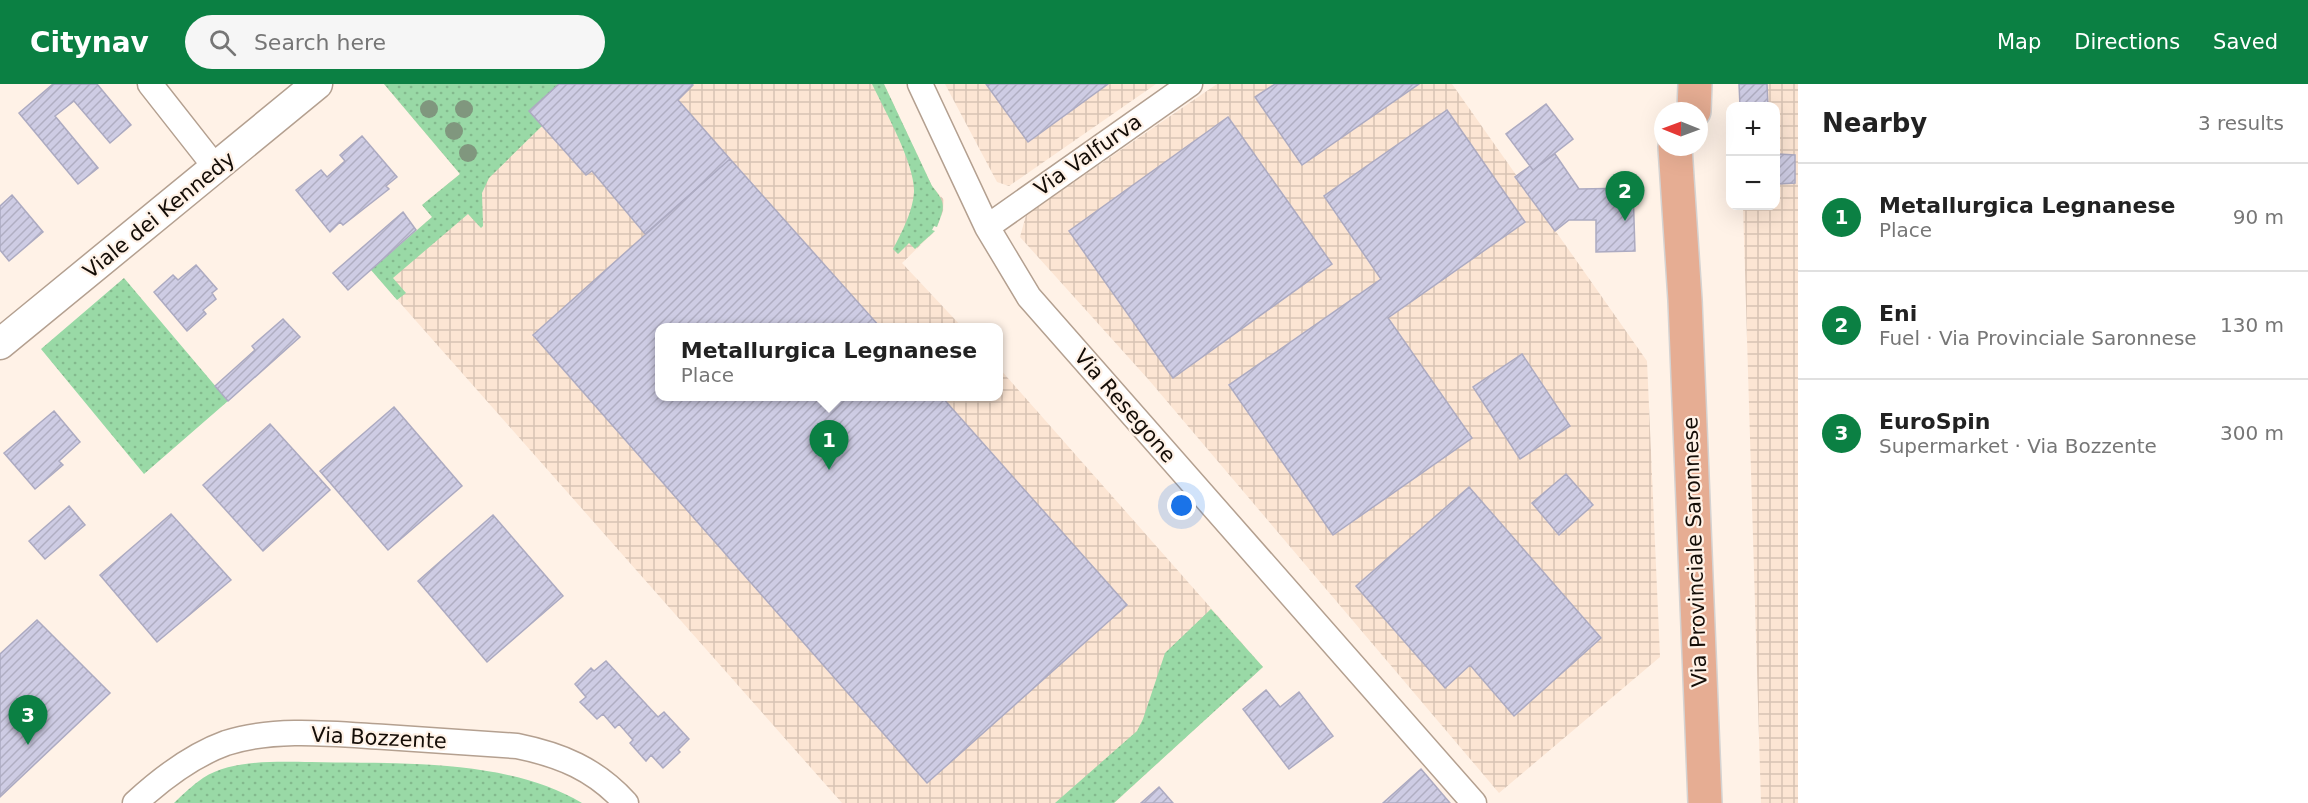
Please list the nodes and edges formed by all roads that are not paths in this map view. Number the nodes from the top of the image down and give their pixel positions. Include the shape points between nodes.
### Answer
1 (150, 84) edge
2 (317, 84) edge
3 (920, 84) edge
4 (1190, 84) edge
5 (1673, 84) edge
6 (1695, 84) edge
7 (1674, 102) edge
8 (1694, 102) edge
9 (1676, 156) edge
10 (1693, 156) edge
11 (216, 168) junction
12 (987, 227) junction
13 (1685, 300) junction
14 (0, 344) edge
15 (135, 803) edge
16 (626, 803) edge
17 (1474, 803) edge
18 (1705, 803) edge

1 - 11 street
2 - 11 street, Viale dei Kennedy
3 - 12 street, Via Resegone
4 - 12 street, Via Valfurva
5 - 7 main road
6 - 8 main road
9 - 13 main road, Via Provinciale Saronnese
10 - 13 main road, Via Provinciale Saronnese
11 - 14 street, Viale dei Kennedy
12 - 17 street, Via Resegone via 1029,297
13 - 18 main road, Via Provinciale Saronnese
15 - 16 street, Via Bozzente via 162,779 225,744 247,738 324,733 517,746 545,752 580,766

